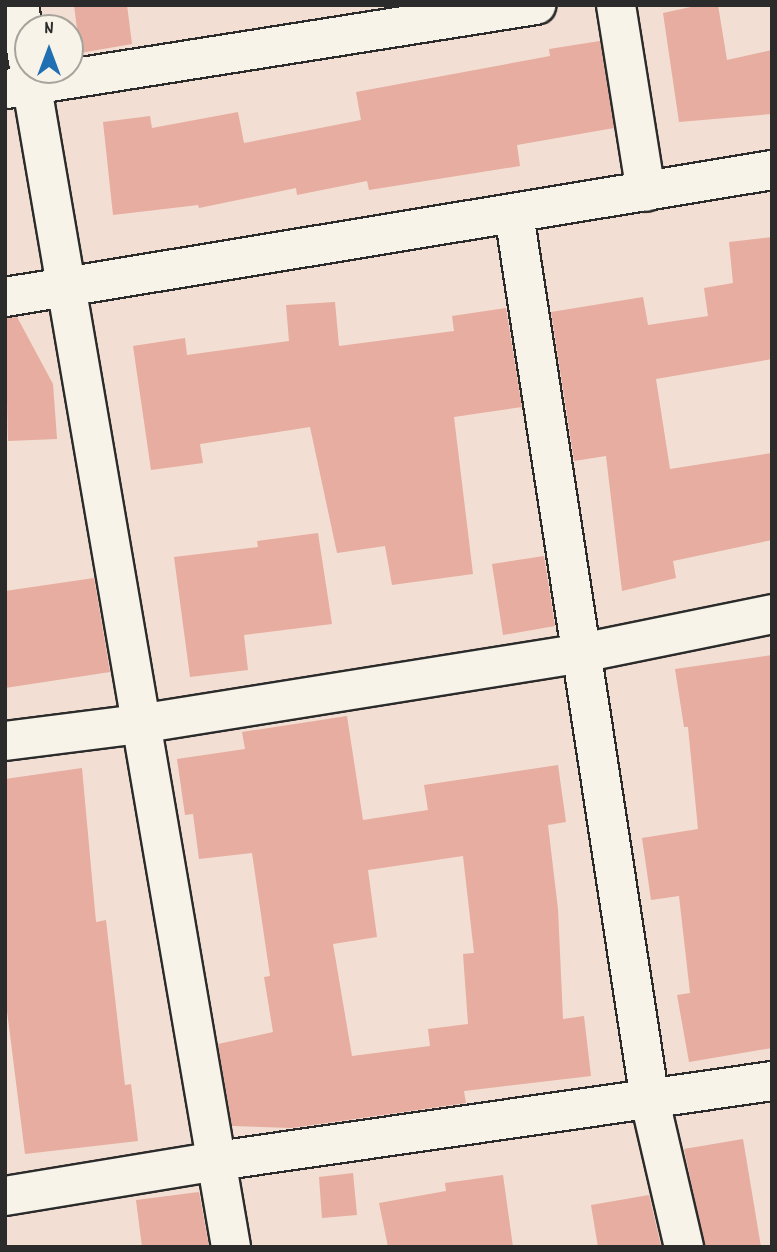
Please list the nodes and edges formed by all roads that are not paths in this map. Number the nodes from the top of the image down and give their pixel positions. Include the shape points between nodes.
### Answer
1 (536, 5) edge
2 (616, 5) edge
3 (84, 69) edge
4 (25, 84) edge
5 (772, 170) edge
6 (646, 192) junction
7 (514, 214) junction
8 (64, 289) junction
9 (5, 297) edge
10 (772, 614) edge
11 (581, 653) junction
12 (139, 724) junction
13 (5, 741) edge
14 (772, 1081) edge
15 (650, 1101) junction
16 (217, 1161) junction
17 (5, 1196) edge
18 (231, 1247) edge
19 (684, 1247) edge

1 - 3 street
2 - 6 street
4 - 8 street
5 - 6 street
6 - 7 street
7 - 8 street
7 - 11 street
8 - 9 street
8 - 12 street
10 - 11 street
11 - 12 street
11 - 15 street
12 - 13 street
12 - 16 street
14 - 15 street
15 - 16 street
15 - 19 street
16 - 17 street
16 - 18 street

